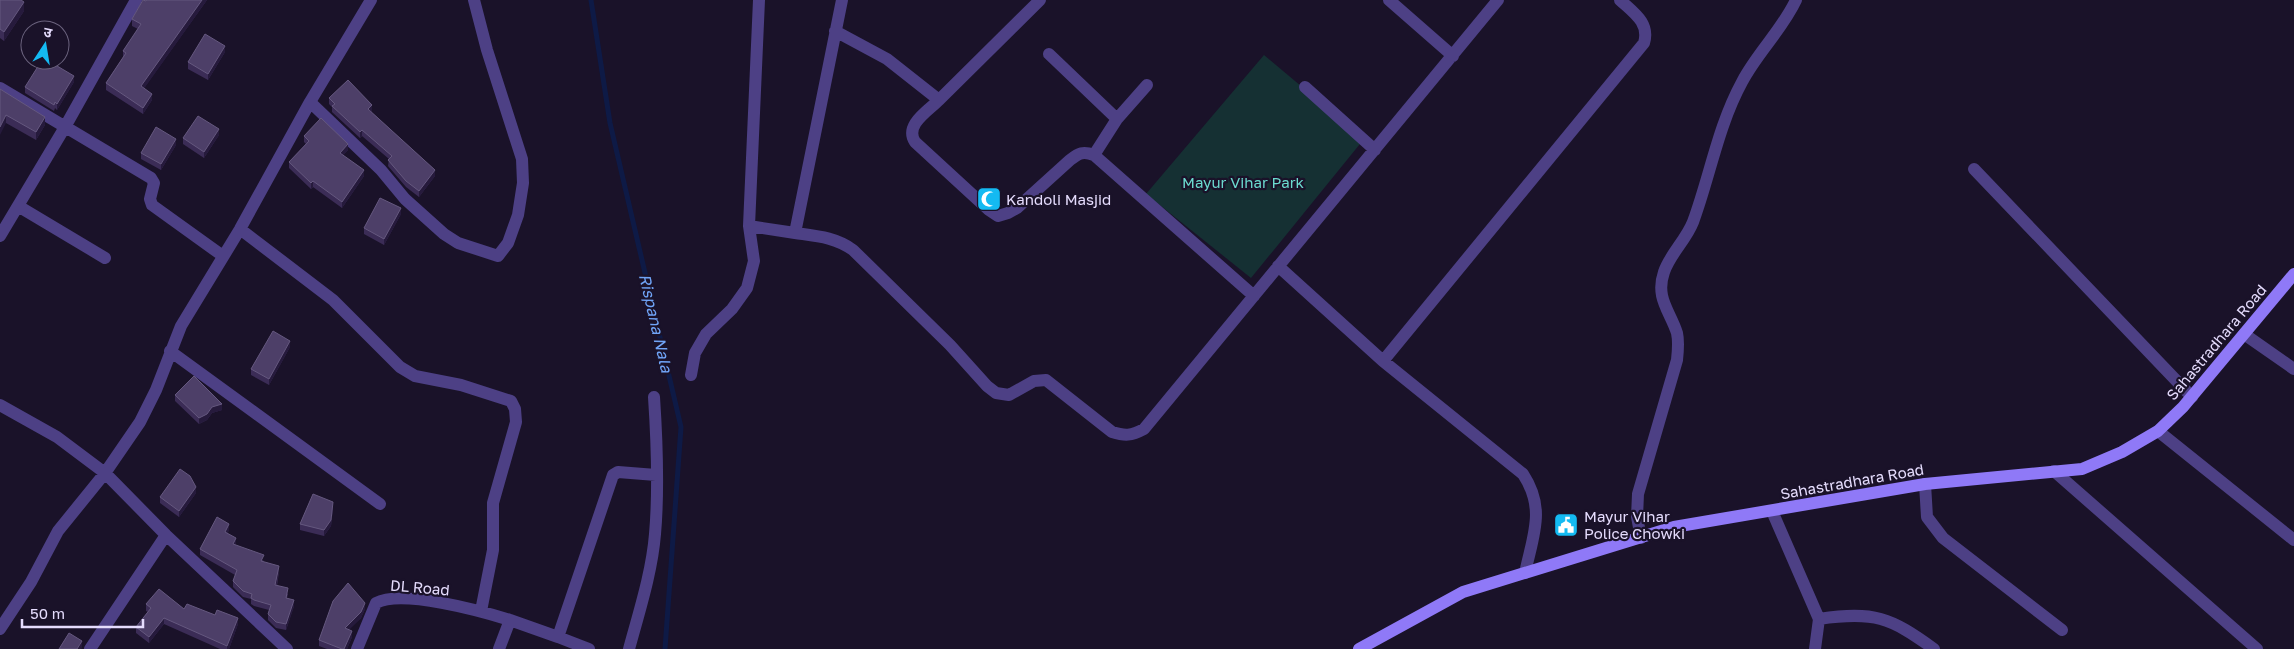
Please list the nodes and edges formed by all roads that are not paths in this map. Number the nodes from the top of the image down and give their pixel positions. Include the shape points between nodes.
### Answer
1 (136, 0) edge
2 (371, 0) edge
3 (474, 0) edge
4 (758, 0) edge
5 (842, 0) edge
6 (1040, 0) edge
7 (1389, 0) edge
8 (1498, 0) edge
9 (1620, 0) edge
10 (1796, 0) edge
11 (835, 31) junction
12 (1049, 54) dead end
13 (1453, 56) junction
14 (1147, 85) dead end
15 (1305, 86) dead end
16 (0, 88) edge
17 (939, 100) junction
18 (310, 102) junction
19 (1117, 119) junction
20 (65, 127) junction
21 (1375, 150) junction
22 (1094, 155) junction
23 (1974, 169) dead end
24 (18, 206) junction
25 (749, 226) junction
26 (240, 229) junction
27 (796, 233) junction
28 (0, 236) edge
29 (223, 256) junction
30 (105, 258) dead end
31 (1278, 266) junction
32 (2294, 274) edge
33 (1254, 296) junction
34 (2244, 334) junction
35 (170, 351) junction
36 (1383, 361) junction
37 (2294, 368) edge
38 (691, 375) dead end
39 (654, 397) dead end
40 (2192, 397) junction
41 (0, 405) edge
42 (2158, 431) junction
43 (2054, 471) junction
44 (105, 473) junction
45 (656, 475) junction
46 (1925, 484) junction
47 (380, 504) dead end
48 (1772, 511) junction
49 (166, 534) junction
50 (1641, 538) junction
51 (2294, 540) edge
52 (1525, 573) junction
53 (481, 611) junction
54 (1819, 619) junction
55 (510, 620) junction
56 (0, 629) edge
57 (2062, 630) dead end
58 (558, 637) junction
59 (90, 649) edge
60 (287, 649) edge
61 (357, 649) edge
62 (498, 649) edge
63 (588, 649) edge
64 (629, 649) edge
65 (1359, 649) edge
66 (1816, 649) edge
67 (1934, 649) edge
68 (2257, 649) edge

1 - 20 street
2 - 18 street
3 - 18 street via 522,159 523,183 518,215 503,253 493,256 444,234 404,199 381,170
4 - 25 street
5 - 11 street
6 - 17 street
7 - 13 street
8 - 13 street
9 - 36 street via 1642,22 1647,33 1644,43
10 - 50 street via 1788,17 1743,80 1727,111 1692,226 1664,272 1662,293 1677,333 1677,360 1638,494 1636,517
11 - 17 street via 887,59
11 - 27 street
12 - 19 street
13 - 21 street
14 - 19 street
15 - 21 street
16 - 20 street
17 - 22 street via 912,127 910,136 998,216 1017,208 1078,154
18 - 26 street
19 - 22 street
20 - 24 street
20 - 29 street via 151,178 154,183 152,205
21 - 31 street
22 - 33 street
23 - 40 street
24 - 28 street
24 - 30 street
25 - 27 street
25 - 38 street via 754,261 747,288 732,309 706,334 695,353
26 - 29 street
26 - 53 street via 333,300 400,367 415,376 461,385 511,401 516,409 516,422 493,503 493,550
27 - 33 street via 825,237 844,243 853,250 996,393 1009,395 1034,381 1046,380 1112,432 1124,436 1144,429
29 - 35 street via 181,326
31 - 33 street
31 - 36 street
32 - 34 main road, Sahastradhara Road
34 - 37 street
34 - 40 main road, Sahastradhara Road
35 - 44 street via 144,414
35 - 47 street
36 - 52 street via 1523,474 1533,489 1536,503 1535,526
39 - 45 street
40 - 42 main road, Sahastradhara Road
41 - 44 street via 57,437
42 - 43 main road, Sahastradhara Road via 2122,452 2082,468
42 - 51 street
43 - 46 main road, Sahastradhara Road
43 - 68 street
44 - 49 street
44 - 56 street via 58,531
45 - 58 street via 618,472 613,475
45 - 64 street via 655,536
46 - 48 main road, Sahastradhara Road
46 - 57 street via 1927,517 1942,538
48 - 50 main road, Sahastradhara Road via 1674,527
48 - 54 street
49 - 59 street
49 - 60 street
50 - 52 main road, Sahastradhara Road
52 - 65 main road, Sahastradhara Road via 1463,592
53 - 55 street, DL Road
53 - 61 street, DL Road via 385,598 376,603
54 - 66 street
54 - 67 street via 1849,614 1889,620
55 - 58 street, DL Road
55 - 62 street
58 - 63 street, DL Road

